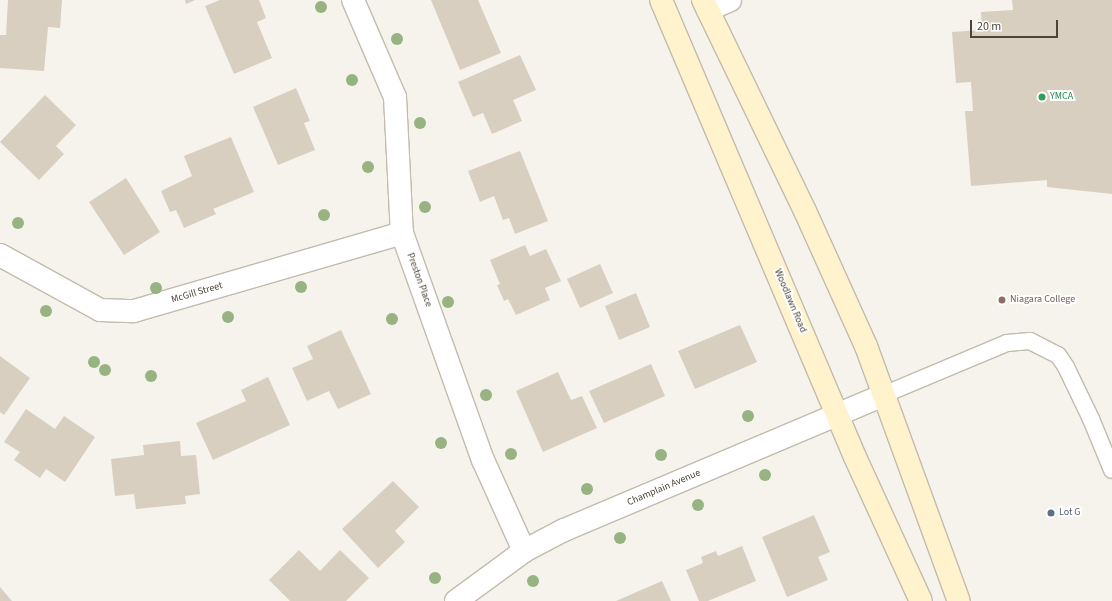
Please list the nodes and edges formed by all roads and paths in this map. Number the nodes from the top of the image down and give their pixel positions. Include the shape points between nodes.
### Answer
1 (353, 0) edge
2 (661, 0) edge
3 (730, 0) edge
4 (706, 5) edge
5 (402, 232) junction
6 (0, 255) edge
7 (884, 395) junction
8 (838, 414) junction
9 (1112, 470) edge
10 (524, 551) junction
11 (456, 601) edge
12 (922, 601) edge
13 (959, 601) edge

1 - 5 street, Preston Place via 395,97
2 - 8 main road, Woodlawn Road
3 - 4 street
4 - 7 main road via 805,211 866,346
5 - 6 street, McGill Street via 134,311 100,310
5 - 10 street, Preston Place via 483,460
7 - 8 street, Champlain Avenue
7 - 9 lane via 1007,343 1030,341 1058,355 1066,367
7 - 13 main road
8 - 10 street, Champlain Avenue via 564,530
8 - 12 main road, Woodlawn Road
10 - 11 street, Champlain Avenue

